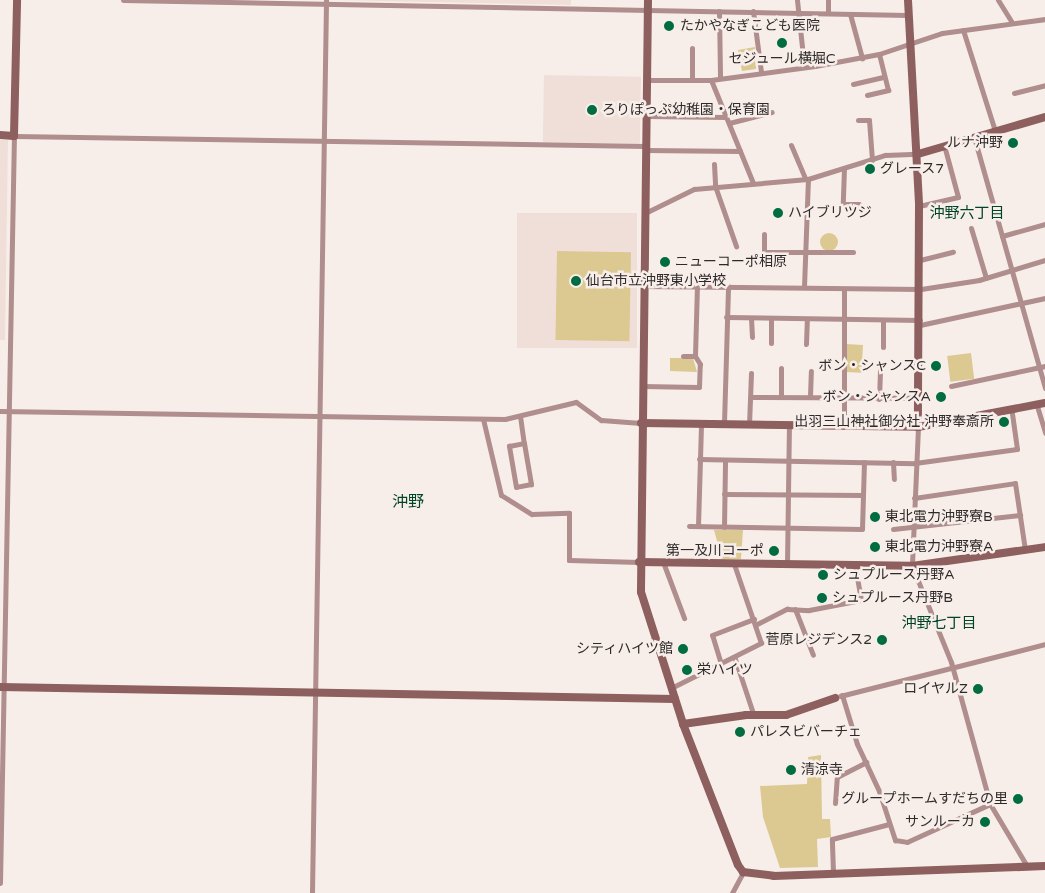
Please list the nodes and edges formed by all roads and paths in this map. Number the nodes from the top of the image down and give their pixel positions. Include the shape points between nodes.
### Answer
1 (17, 0) edge
2 (124, 0) edge
3 (648, 0) edge
4 (797, 0) edge
5 (828, 0) edge
6 (908, 0) edge
7 (998, 0) edge
8 (326, 2) edge
9 (648, 9) junction
10 (753, 10) junction
11 (720, 11) junction
12 (796, 12) junction
13 (828, 12) junction
14 (850, 14) junction
15 (908, 15) junction
16 (1045, 19) edge
17 (1011, 21) junction
18 (962, 30) junction
19 (911, 44) junction
20 (692, 48) dead end
21 (879, 54) junction
22 (862, 58) junction
23 (804, 65) junction
24 (761, 72) junction
25 (720, 77) junction
26 (884, 77) junction
27 (648, 80) junction
28 (692, 80) junction
29 (711, 80) junction
30 (853, 84) dead end
31 (1045, 85) edge
32 (1014, 93) dead end
33 (866, 95) dead end
34 (772, 112) dead end
35 (647, 116) junction
36 (726, 117) junction
37 (1045, 117) edge
38 (858, 120) dead end
39 (729, 123) junction
40 (996, 131) junction
41 (0, 135) edge
42 (14, 136) junction
43 (974, 136) junction
44 (324, 142) junction
45 (791, 145) dead end
46 (944, 145) junction
47 (646, 148) junction
48 (740, 151) junction
49 (918, 154) junction
50 (872, 160) junction
51 (714, 164) dead end
52 (844, 168) junction
53 (806, 178) junction
54 (754, 183) junction
55 (715, 186) junction
56 (859, 204) dead end
57 (919, 206) junction
58 (644, 213) junction
59 (1045, 224) edge
60 (972, 228) dead end
61 (764, 234) dead end
62 (1002, 236) junction
63 (736, 246) dead end
64 (807, 252) junction
65 (853, 252) dead end
66 (953, 252) dead end
67 (920, 260) junction
68 (1045, 260) edge
69 (1011, 270) junction
70 (986, 278) junction
71 (643, 286) junction
72 (697, 286) junction
73 (728, 286) junction
74 (804, 287) junction
75 (844, 289) junction
76 (921, 289) junction
77 (1045, 298) edge
78 (1021, 305) junction
79 (726, 317) junction
80 (751, 318) junction
81 (772, 318) junction
82 (806, 319) junction
83 (844, 319) junction
84 (884, 320) junction
85 (920, 323) junction
86 (752, 337) dead end
87 (771, 343) dead end
88 (806, 344) dead end
89 (883, 347) dead end
90 (683, 356) dead end
91 (695, 356) junction
92 (1045, 366) edge
93 (782, 368) dead end
94 (1038, 368) junction
95 (880, 370) dead end
96 (811, 371) dead end
97 (751, 373) dead end
98 (642, 386) junction
99 (951, 386) dead end
100 (1045, 388) edge
101 (753, 396) junction
102 (781, 396) junction
103 (810, 396) junction
104 (844, 398) junction
105 (917, 398) junction
106 (879, 399) junction
107 (1041, 405) edge
108 (0, 412) edge
109 (7, 412) junction
110 (1012, 413) junction
111 (520, 416) junction
112 (318, 417) junction
113 (483, 419) junction
114 (641, 423) junction
115 (701, 423) junction
116 (724, 423) junction
117 (749, 425) junction
118 (789, 425) junction
119 (844, 426) junction
120 (918, 427) junction
121 (1045, 433) edge
122 (524, 443) junction
123 (699, 459) junction
124 (725, 460) junction
125 (788, 460) junction
126 (864, 462) junction
127 (893, 462) junction
128 (915, 463) junction
129 (894, 479) dead end
130 (724, 494) junction
131 (786, 494) junction
132 (863, 495) junction
133 (914, 498) junction
134 (1020, 515) junction
135 (688, 526) dead end
136 (698, 526) junction
137 (724, 527) junction
138 (788, 528) junction
139 (893, 529) dead end
140 (913, 529) junction
141 (1045, 547) edge
142 (1025, 550) junction
143 (639, 562) junction
144 (663, 562) junction
145 (734, 564) junction
146 (787, 564) junction
147 (855, 565) junction
148 (912, 566) junction
149 (795, 609) junction
150 (684, 618) dead end
151 (755, 621) junction
152 (1045, 644) edge
153 (813, 655) dead end
154 (735, 659) junction
155 (721, 664) junction
156 (952, 665) junction
157 (2, 687) edge
158 (671, 688) junction
159 (313, 693) junction
160 (839, 696) junction
161 (675, 699) junction
162 (754, 716) junction
163 (684, 724) junction
164 (835, 762) dead end
165 (866, 762) junction
166 (840, 774) junction
167 (835, 804) dead end
168 (990, 804) junction
169 (889, 824) junction
170 (1027, 866) junction
171 (1045, 866) edge
172 (743, 872) junction
173 (833, 872) junction
174 (0, 883) edge
175 (312, 893) edge
176 (732, 893) edge

1 - 42 street
2 - 8 street
3 - 9 street
4 - 12 street
5 - 13 street
6 - 15 street
7 - 17 street
8 - 9 street
8 - 44 street
9 - 11 street
9 - 27 street
10 - 11 street
10 - 12 street
10 - 24 street
11 - 25 street
12 - 13 street
12 - 23 street
13 - 14 street
14 - 15 street
14 - 22 street
15 - 19 street
16 - 17 street
17 - 18 street
18 - 19 street
18 - 40 street
19 - 21 street
19 - 49 street
20 - 28 street
21 - 22 street
21 - 26 street
22 - 23 street
23 - 24 street
24 - 25 street
25 - 29 street
26 - 30 street
26 - 33 street via 888,90
27 - 28 street
27 - 35 street
28 - 29 street
29 - 36 street
31 - 32 street
34 - 39 street
35 - 36 street
35 - 47 street
36 - 39 street
37 - 40 street
38 - 50 street via 869,120
39 - 48 street
40 - 43 street
41 - 42 street
42 - 44 street
42 - 109 street
43 - 46 street
43 - 62 street
44 - 47 street
44 - 112 street
45 - 53 street
46 - 49 street
46 - 57 street via 958,197
47 - 48 street
47 - 58 street
48 - 54 street
49 - 50 street
49 - 57 street
50 - 52 street
51 - 55 street
52 - 53 street
52 - 56 street via 843,204
53 - 54 street
53 - 64 street
54 - 55 street
55 - 58 street via 694,190
55 - 63 street
57 - 67 street
58 - 71 street
59 - 62 street
60 - 70 street
61 - 64 street via 764,252
62 - 69 street
64 - 65 street
64 - 74 street
66 - 67 street
67 - 76 street
68 - 69 street
69 - 70 street
69 - 78 street
70 - 76 street
71 - 72 street
71 - 98 street
72 - 73 street
72 - 91 street
73 - 74 street
73 - 79 street
74 - 75 street
75 - 76 street
75 - 83 street
76 - 85 street
77 - 78 street
78 - 85 street
78 - 94 street
79 - 80 street
79 - 116 street
80 - 81 street
80 - 86 street
81 - 82 street
81 - 87 street
82 - 83 street
82 - 88 street
83 - 84 street
83 - 104 street
84 - 85 street
84 - 89 street
85 - 105 street
90 - 91 street
91 - 98 street via 700,364 699,387
92 - 94 street
93 - 102 street
94 - 99 street
94 - 100 street
95 - 106 street
96 - 103 street
97 - 101 street
98 - 114 street
101 - 102 street
101 - 117 street
102 - 103 street
103 - 104 street
104 - 106 street
104 - 119 street
105 - 106 street
105 - 120 street
107 - 110 street
107 - 121 street
108 - 109 street
109 - 112 street
109 - 157 street
110 - 120 street
110 - 128 street via 1017,449
111 - 113 street
111 - 114 street via 576,402 601,420
111 - 122 street
112 - 113 street
112 - 159 street
113 - 143 street via 501,494 532,514 569,513 569,560
114 - 115 street
114 - 143 street
115 - 116 street
115 - 123 street
116 - 117 street
117 - 118 street
118 - 119 street
118 - 125 street
119 - 120 street
120 - 128 street
122 - 122 street via 531,484 516,487 509,446
123 - 124 street
123 - 136 street
124 - 125 street
124 - 130 street
125 - 126 street
125 - 131 street
126 - 127 street
126 - 132 street
127 - 128 street
127 - 129 street
128 - 133 street
130 - 131 street
130 - 137 street
131 - 132 street
131 - 138 street
132 - 138 street via 862,529
133 - 134 street via 1015,483
133 - 140 street
134 - 140 street
134 - 142 street
135 - 136 street
136 - 137 street
137 - 138 street
138 - 146 street
139 - 140 street
140 - 148 street
141 - 142 street
142 - 148 street
143 - 144 street
143 - 158 street via 644,608
144 - 145 street
144 - 150 street
145 - 146 street
145 - 151 street
146 - 147 street
147 - 148 street
147 - 149 street via 861,600
148 - 156 street
149 - 151 street
149 - 153 street
151 - 154 street via 761,643
151 - 155 street via 712,635
152 - 156 street
154 - 155 street
154 - 162 street
155 - 158 street
156 - 160 street
156 - 168 street
157 - 159 street
157 - 174 street
158 - 161 street
159 - 161 street
159 - 175 street
160 - 162 street via 786,715
160 - 165 street
161 - 163 street
162 - 163 street
163 - 172 street
164 - 166 street
165 - 166 street
165 - 169 street
166 - 167 street
168 - 169 street via 902,843
168 - 170 street
169 - 173 street via 832,839
170 - 171 street
170 - 173 street
172 - 173 street via 774,876
172 - 176 street

